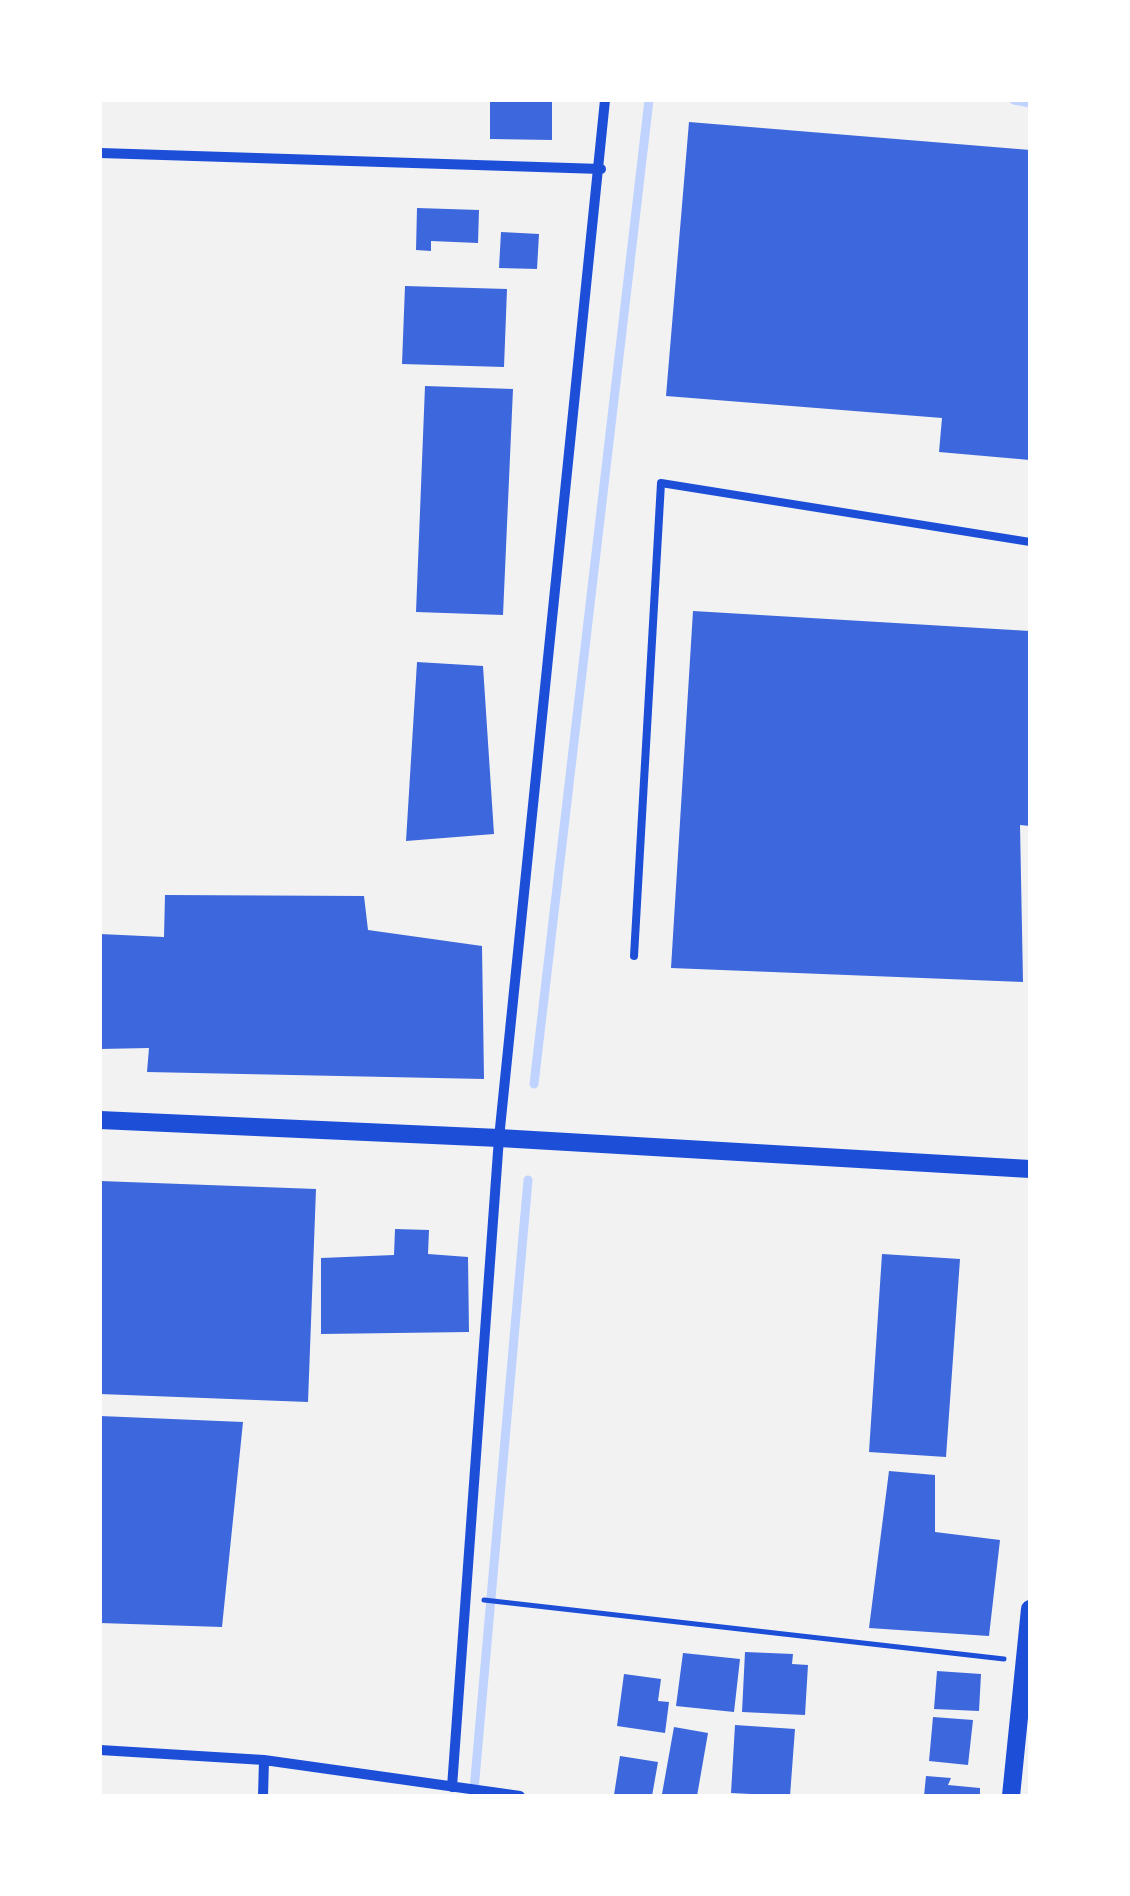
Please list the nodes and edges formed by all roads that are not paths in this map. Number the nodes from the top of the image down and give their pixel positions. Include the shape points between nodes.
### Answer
1 (606, 100) edge
2 (100, 153) edge
3 (601, 169) junction
4 (1030, 542) edge
5 (634, 956) dead end
6 (100, 1120) edge
7 (499, 1138) junction
8 (1030, 1169) edge
9 (1030, 1609) edge
10 (100, 1750) edge
11 (264, 1760) junction
12 (452, 1787) junction
13 (263, 1796) edge
14 (520, 1796) edge
15 (1011, 1796) edge

1 - 3 street
2 - 3 street
3 - 7 street
4 - 5 lane via 661,483
6 - 7 street
7 - 8 street
7 - 12 street
9 - 15 street
10 - 11 street
11 - 12 street
11 - 13 street
12 - 14 street

